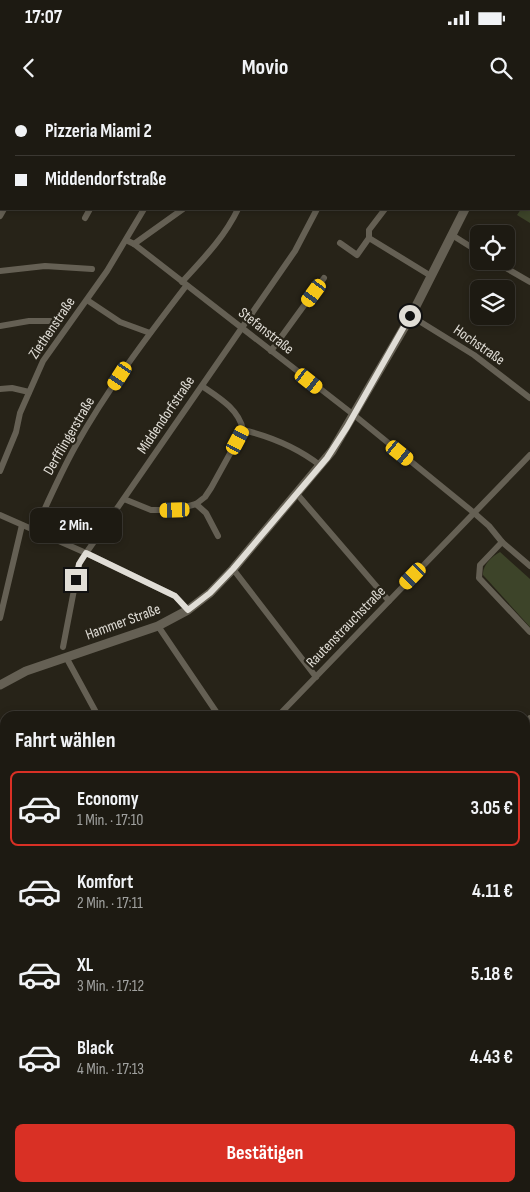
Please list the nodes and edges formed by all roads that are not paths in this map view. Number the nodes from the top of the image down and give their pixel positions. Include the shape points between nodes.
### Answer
1 (89, 210) edge
2 (143, 210) edge
3 (182, 210) edge
4 (237, 210) edge
5 (316, 210) edge
6 (384, 210) edge
7 (465, 210) edge
8 (85, 218) dead end
9 (452, 236) junction
10 (369, 238) junction
11 (126, 240) junction
12 (340, 243) dead end
13 (134, 244) junction
14 (470, 247) edge
15 (92, 269) dead end
16 (509, 270) edge
17 (0, 271) edge
18 (431, 276) junction
19 (324, 278) dead end
20 (530, 282) edge
21 (184, 284) junction
22 (87, 300) junction
23 (410, 316) junction
24 (51, 321) dead end
25 (0, 326) edge
26 (241, 328) junction
27 (150, 333) junction
28 (272, 351) junction
29 (202, 386) junction
30 (0, 389) edge
31 (29, 392) junction
32 (530, 398) edge
33 (354, 415) junction
34 (243, 430) junction
35 (530, 455) edge
36 (321, 466) junction
37 (0, 471) edge
38 (297, 494) junction
39 (124, 500) junction
40 (196, 504) junction
41 (473, 512) junction
42 (0, 515) edge
43 (22, 525) junction
44 (35, 530) junction
45 (218, 536) dead end
46 (502, 542) junction
47 (86, 553) junction
48 (530, 566) edge
49 (233, 569) junction
50 (389, 602) junction
51 (188, 610) junction
52 (0, 618) edge
53 (158, 626) junction
54 (530, 632) edge
55 (63, 646) dead end
56 (66, 657) junction
57 (316, 677) junction
58 (0, 685) edge
59 (95, 711) edge
60 (216, 711) edge
61 (283, 711) edge

1 - 8 street
2 - 11 street, Ziethenstraße
3 - 13 street
4 - 21 street, Derfflingerstraße via 214,248
5 - 26 street, Middendorfstraße via 295,251
6 - 10 street via 369,230
7 - 9 main road, Hammer Straße
9 - 14 street
9 - 18 main road, Hammer Straße
10 - 12 street via 357,255
10 - 18 street
11 - 13 street, Stefanstraße
11 - 22 street, Ziethenstraße
13 - 21 street, Stefanstraße
15 - 17 street via 45,266
16 - 20 street
18 - 23 main road, Hammer Straße
19 - 28 street
21 - 26 street, Stefanstraße
21 - 27 street, Derfflingerstraße
22 - 27 street via 120,322
22 - 31 street, Ziethenstraße via 43,360
23 - 32 street, Hochstraße via 458,345
23 - 33 main road, Hammer Straße
24 - 25 street
26 - 28 street, Stefanstraße
26 - 29 street, Middendorfstraße
27 - 44 street, Derfflingerstraße via 76,447
28 - 33 street, Stefanstraße
29 - 34 street via 224,401
29 - 39 street, Middendorfstraße
30 - 31 street
31 - 37 street, Ziethenstraße
33 - 36 main road, Hammer Straße
33 - 41 street, Stefanstraße
34 - 36 street via 283,442
34 - 40 street via 211,488
35 - 41 street
36 - 38 main road, Hammer Straße
38 - 49 main road, Hammer Straße
38 - 50 street
39 - 40 street via 151,510 175,510
39 - 47 street, Middendorfstraße
40 - 45 street via 206,513
41 - 46 street, Stefanstraße
41 - 50 street, Rautenstrauchstraße
42 - 43 street
43 - 44 street
43 - 52 street
44 - 47 street
46 - 48 street, Stefanstraße
46 - 54 street via 480,565 479,578
47 - 51 street via 175,596
47 - 55 street, Middendorfstraße via 79,564
49 - 51 main road, Hammer Straße
49 - 57 street
50 - 57 street, Rautenstrauchstraße
51 - 53 main road, Hammer Straße
53 - 56 main road, Hammer Straße
53 - 60 street
56 - 58 main road, Hammer Straße via 26,671
56 - 59 street
57 - 61 street, Rautenstrauchstraße

